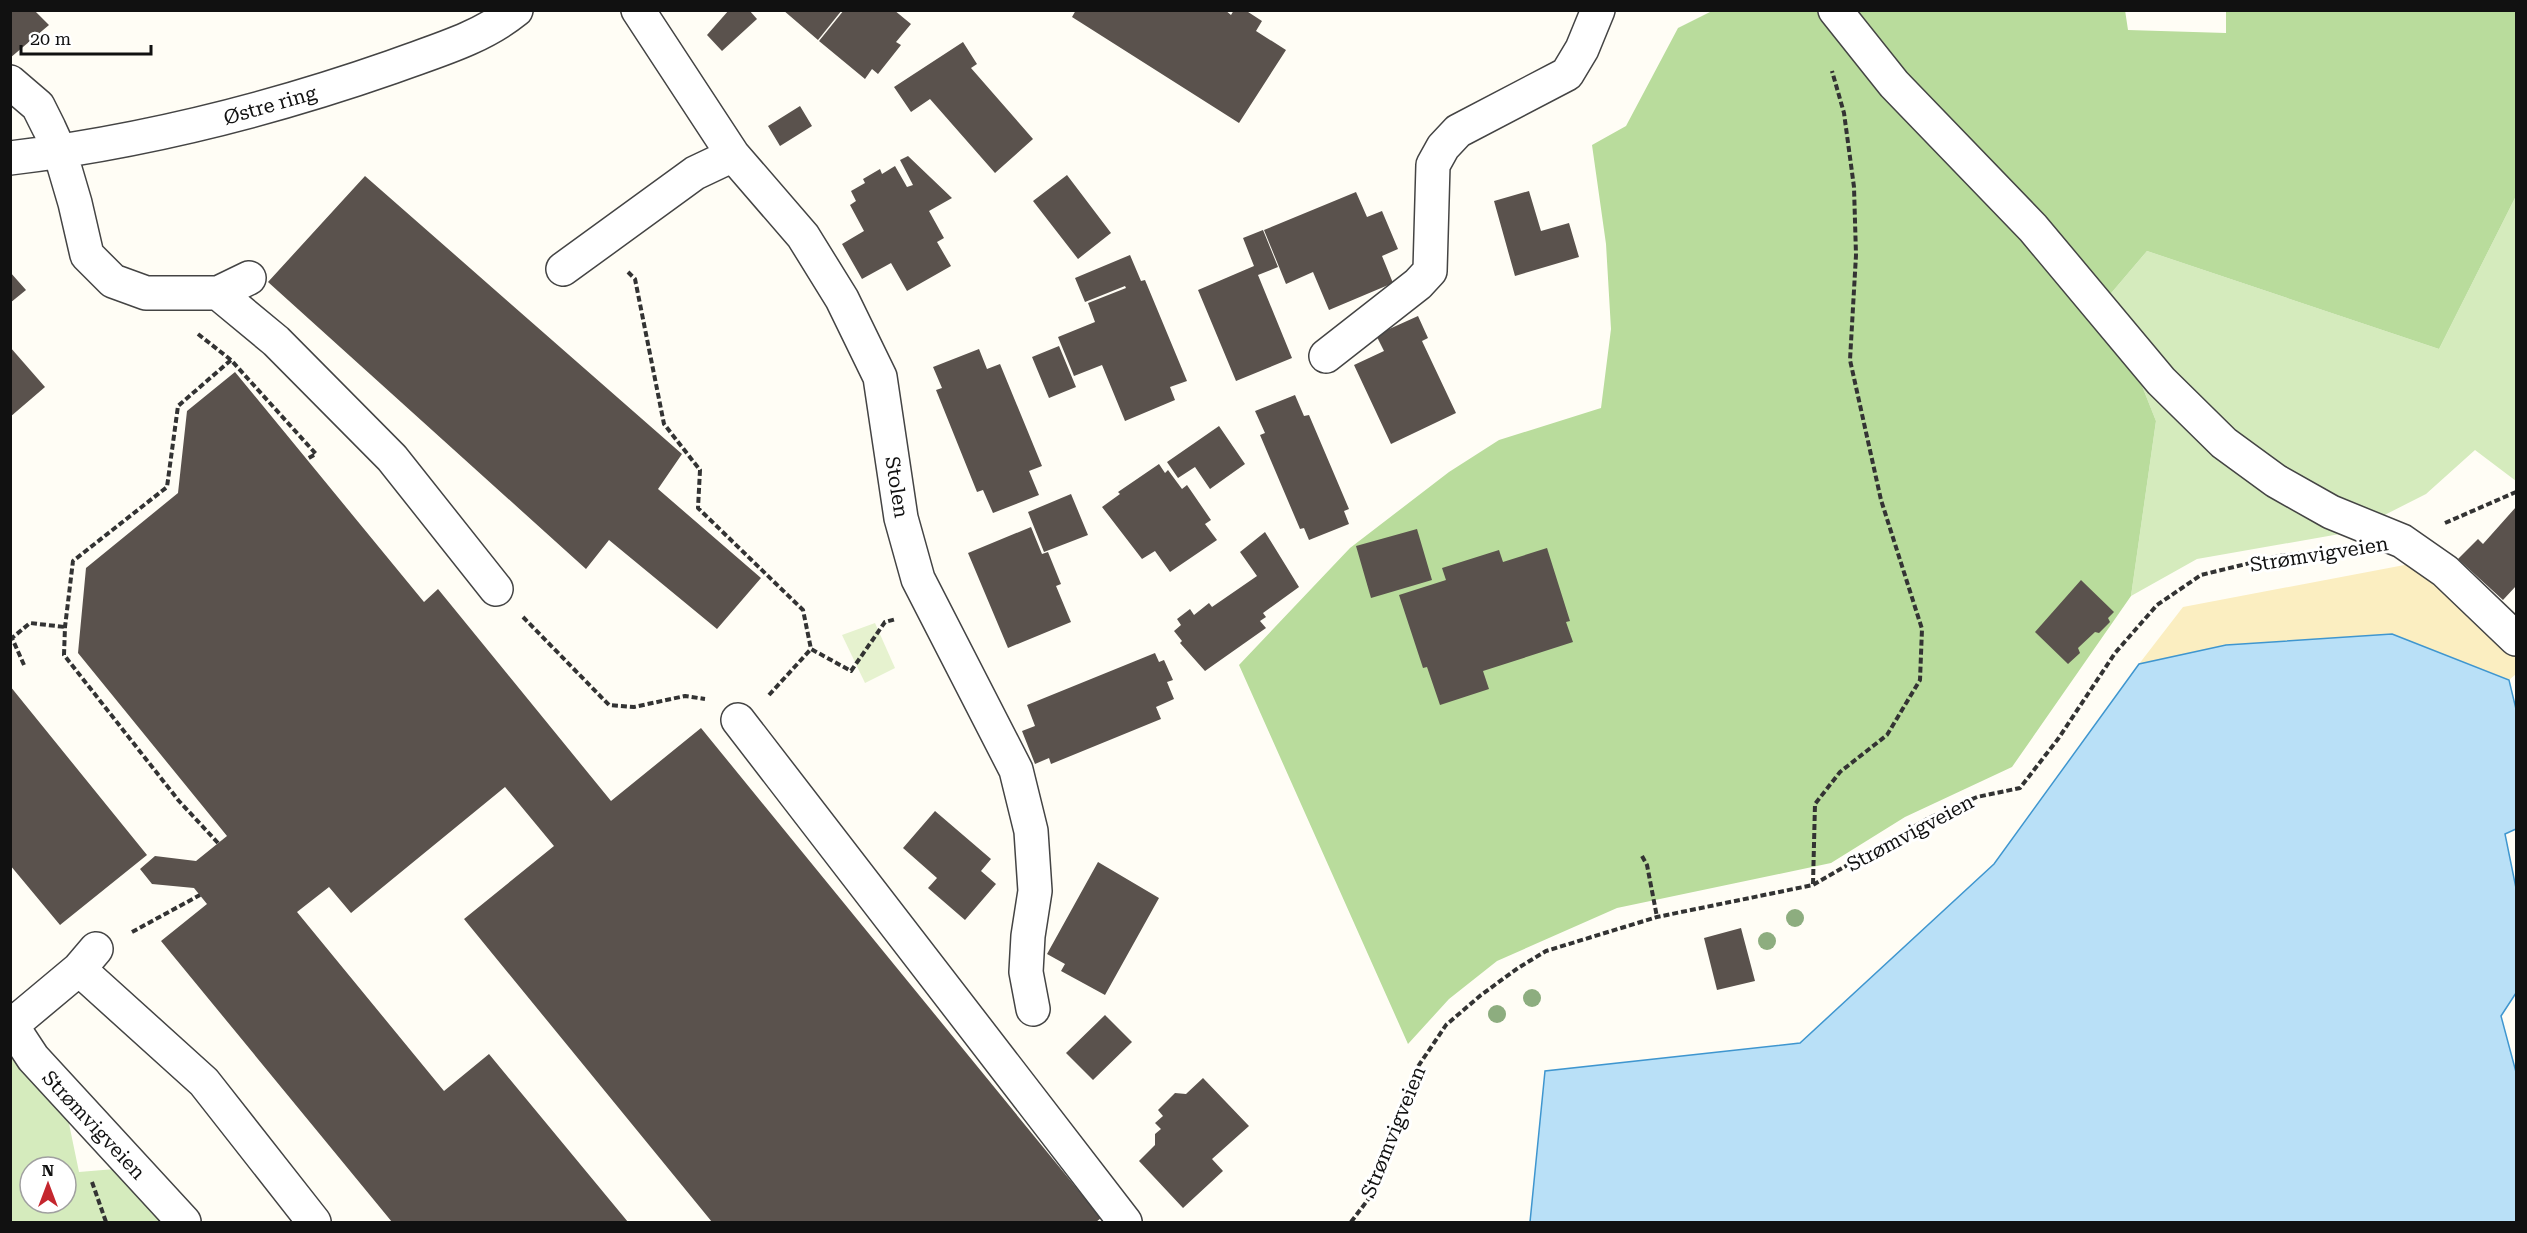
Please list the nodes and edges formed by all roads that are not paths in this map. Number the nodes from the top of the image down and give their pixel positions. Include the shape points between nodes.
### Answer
1 (516, 10) edge
2 (638, 10) edge
3 (1598, 10) edge
4 (1835, 10) edge
5 (10, 82) edge
6 (60, 152) junction
7 (733, 155) junction
8 (10, 158) edge
9 (563, 269) dead end
10 (249, 278) dead end
11 (218, 293) junction
12 (1326, 356) dead end
13 (496, 589) road end
14 (2517, 639) edge
15 (738, 720) road end
16 (1033, 1009) dead end
17 (11, 1024) edge
18 (184, 1222) edge
19 (314, 1222) edge
20 (1125, 1222) edge

1 - 6 street, Østre ring via 465,41 321,90 239,115
2 - 7 street, Stolen
3 - 12 street via 1567,74 1458,130 1443,147 1432,165 1430,271
4 - 14 street via 1894,84 2033,228 2161,381 2224,443 2276,481 2331,512 2402,541 2445,571
5 - 6 street via 38,106
6 - 8 street, Østre ring
6 - 11 street via 87,255 113,282 146,293
7 - 9 street via 695,173
7 - 16 street, Stolen via 803,236 842,299 880,377 901,519 918,579 1016,770 1030,831 1035,891 1026,972
10 - 11 street
11 - 13 street via 276,340 392,458
15 - 20 street
17 - 18 street, Strømvigveien via 33,1058
17 - 19 street via 88,959 204,1082

